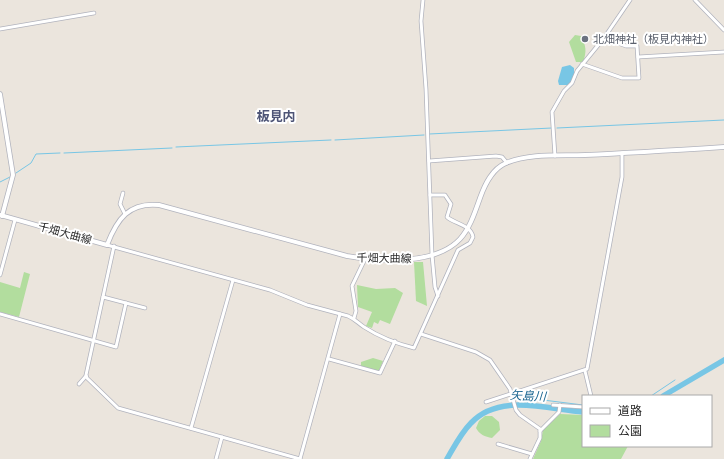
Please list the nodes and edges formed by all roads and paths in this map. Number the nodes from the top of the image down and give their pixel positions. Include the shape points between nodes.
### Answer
1 (423, 0) edge
2 (630, 0) edge
3 (695, 0) edge
4 (94, 13) dead end
5 (0, 29) edge
6 (724, 30) edge
7 (604, 38) junction
8 (724, 52) edge
9 (638, 57) junction
10 (582, 64) junction
11 (0, 94) edge
12 (724, 147) edge
13 (622, 153) junction
14 (555, 156) junction
15 (429, 161) junction
16 (507, 162) junction
17 (123, 193) dead end
18 (430, 195) junction
19 (125, 214) junction
20 (1, 216) edge
21 (15, 220) junction
22 (468, 228) junction
23 (107, 244) junction
24 (114, 246) junction
25 (432, 255) junction
26 (365, 259) junction
27 (0, 274) edge
28 (233, 280) junction
29 (438, 296) junction
30 (103, 297) junction
31 (126, 303) junction
32 (145, 308) dead end
33 (0, 314) edge
34 (340, 314) junction
35 (354, 318) junction
36 (421, 334) junction
37 (93, 340) junction
38 (395, 341) junction
39 (328, 359) junction
40 (586, 370) junction
41 (86, 376) junction
42 (79, 384) dead end
43 (511, 392) junction
44 (591, 395) edge
45 (486, 402) dead end
46 (553, 405) dead end
47 (560, 405) junction
48 (582, 407) edge
49 (191, 428) junction
50 (540, 431) junction
51 (222, 437) junction
52 (498, 444) dead end
53 (532, 454) junction
54 (216, 459) edge
55 (300, 459) edge
56 (530, 459) edge

1 - 15 street via 421,21
2 - 7 street
3 - 6 street
4 - 5 street
7 - 9 street via 626,46 637,46
7 - 10 street
8 - 9 street
9 - 10 street via 639,78 622,78
10 - 14 street via 552,112
11 - 20 main road via 13,175
12 - 13 main road, 千畑大曲線
13 - 14 main road, 千畑大曲線
13 - 40 street via 622,177
14 - 16 main road, 千畑大曲線
15 - 16 street via 496,156
15 - 18 street
16 - 22 main road, 千畑大曲線 via 489,179
17 - 19 street via 120,204
18 - 22 street via 445,195 452,204 446,217
18 - 25 street
19 - 23 main road, 千畑大曲線 via 116,224
19 - 26 main road, 千畑大曲線 via 144,205 159,205
20 - 21 main road, 千畑大曲線
21 - 23 main road, 千畑大曲線
21 - 27 street
22 - 25 main road, 千畑大曲線 via 456,243
22 - 29 street via 473,233 472,240 458,250
23 - 24 street
24 - 28 street
24 - 30 street
25 - 26 main road, 千畑大曲線 via 410,259
25 - 29 street via 434,287
26 - 35 street via 352,286 356,311
28 - 34 street
28 - 49 street
29 - 36 street
30 - 31 street
30 - 37 street
31 - 32 street
31 - 37 street via 116,347
33 - 37 street
34 - 35 street
34 - 39 street
35 - 38 street via 364,327
36 - 38 street via 414,348
36 - 43 street via 482,355 492,362
37 - 41 street
38 - 39 street via 380,373
39 - 55 street
40 - 43 street
40 - 44 street
41 - 42 street
41 - 49 street via 118,408
43 - 45 street
43 - 50 street via 520,415 538,426
46 - 47 street
47 - 48 street
47 - 50 street via 560,411
49 - 51 street
50 - 53 street via 540,438
51 - 54 street
51 - 55 street
52 - 53 street
53 - 56 street

